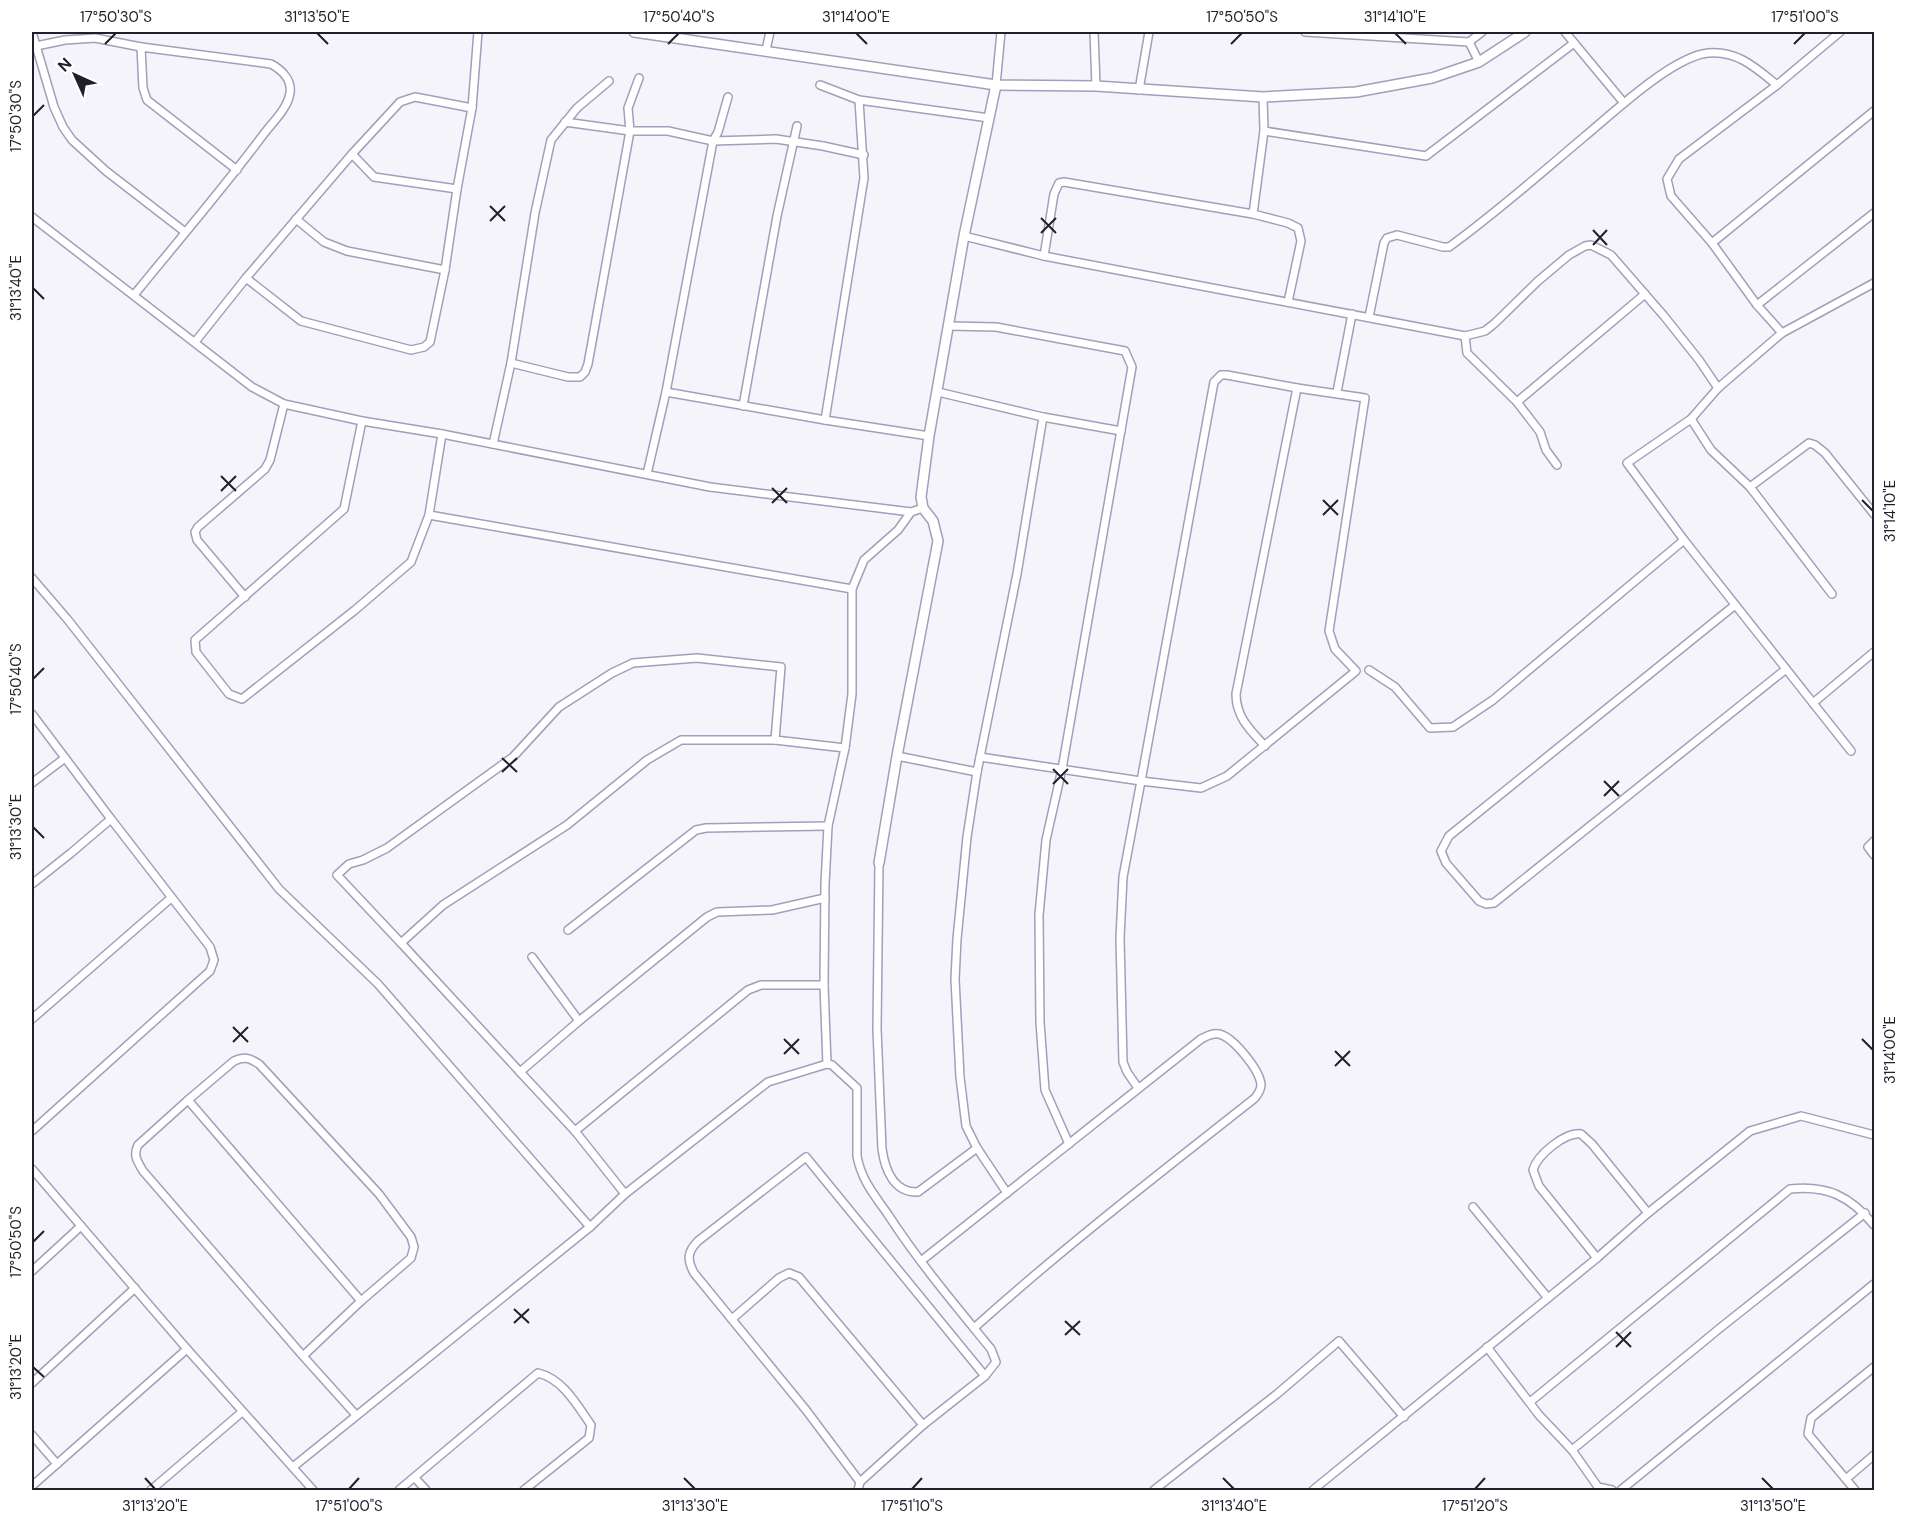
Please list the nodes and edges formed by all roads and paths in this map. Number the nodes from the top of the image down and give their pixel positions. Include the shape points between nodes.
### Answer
1 (32, 32) edge
2 (478, 32) edge
3 (634, 32) edge
4 (770, 32) edge
5 (1001, 32) edge
6 (1094, 32) edge
7 (1149, 32) edge
8 (1305, 32) edge
9 (1482, 32) edge
10 (1525, 32) edge
11 (1565, 32) edge
12 (1840, 32) edge
13 (1469, 42) junction
14 (1574, 43) junction
15 (36, 46) junction
16 (141, 47) junction
17 (766, 50) junction
18 (1479, 62) junction
19 (639, 78) dead end
20 (609, 81) dead end
21 (820, 85) dead end
22 (996, 85) junction
23 (1777, 85) junction
24 (1096, 86) junction
25 (1139, 90) junction
26 (728, 97) dead end
27 (1263, 97) junction
28 (859, 100) junction
29 (1624, 103) junction
30 (472, 108) junction
31 (1875, 111) edge
32 (989, 118) junction
33 (565, 122) junction
34 (798, 126) dead end
35 (630, 131) junction
36 (1264, 131) junction
37 (713, 141) junction
38 (794, 141) junction
39 (352, 154) junction
40 (864, 155) junction
41 (237, 170) junction
42 (457, 189) junction
43 (1875, 213) edge
44 (1253, 214) junction
45 (32, 217) edge
46 (296, 219) junction
47 (185, 232) junction
48 (964, 236) junction
49 (1712, 243) junction
50 (1044, 256) junction
51 (445, 270) junction
52 (246, 278) junction
53 (1875, 283) edge
54 (1646, 294) junction
55 (134, 295) junction
56 (1288, 302) junction
57 (1758, 305) junction
58 (1352, 314) junction
59 (1369, 317) junction
60 (949, 326) junction
61 (1782, 333) junction
62 (1465, 336) junction
63 (195, 342) junction
64 (511, 363) junction
65 (1298, 388) junction
66 (1718, 388) junction
67 (666, 392) junction
68 (938, 392) junction
69 (1338, 392) junction
70 (1517, 402) junction
71 (284, 404) junction
72 (743, 406) junction
73 (1042, 417) junction
74 (1691, 419) junction
75 (825, 420) junction
76 (362, 422) junction
77 (1121, 431) junction
78 (442, 434) junction
79 (929, 436) junction
80 (493, 444) junction
81 (1557, 465) dead end
82 (647, 474) junction
83 (1750, 487) junction
84 (923, 508) junction
85 (911, 512) junction
86 (1875, 514) edge
87 (429, 515) junction
88 (1684, 540) junction
89 (32, 578) edge
90 (852, 589) junction
91 (1832, 594) dead end
92 (245, 597) junction
93 (1735, 605) junction
94 (1875, 652) edge
95 (1786, 669) junction
96 (1369, 670) dead end
97 (1813, 703) junction
98 (32, 714) edge
99 (775, 740) junction
100 (1264, 746) junction
101 (845, 748) junction
102 (1851, 751) dead end
103 (897, 756) junction
104 (980, 757) junction
105 (65, 758) junction
106 (1062, 770) junction
107 (977, 772) junction
108 (1141, 781) junction
109 (32, 783) edge
110 (111, 819) junction
111 (828, 826) junction
112 (1875, 841) edge
113 (1875, 855) edge
114 (879, 863) joint
115 (32, 884) edge
116 (171, 898) junction
117 (825, 898) junction
118 (568, 930) dead end
119 (401, 943) junction
120 (532, 957) dead end
121 (824, 985) junction
122 (32, 1019) edge
123 (579, 1021) junction
124 (827, 1064) junction
125 (520, 1072) junction
126 (1138, 1088) junction
127 (188, 1100) junction
128 (32, 1131) edge
129 (574, 1131) junction
130 (1875, 1135) edge
131 (1069, 1144) junction
132 (976, 1148) junction
133 (32, 1168) edge
134 (1007, 1193) junction
135 (625, 1194) junction
136 (1473, 1207) dead end
137 (1648, 1213) junction
138 (1864, 1213) junction
139 (1875, 1225) edge
140 (81, 1226) junction
141 (590, 1227) junction
142 (1597, 1258) junction
143 (921, 1261) junction
144 (32, 1271) edge
145 (1875, 1284) edge
146 (135, 1288) junction
147 (1548, 1298) junction
148 (361, 1301) junction
149 (732, 1318) junction
150 (974, 1328) junction
151 (1487, 1347) junction
152 (187, 1349) junction
153 (303, 1356) junction
154 (1875, 1367) edge
155 (986, 1376) junction
156 (32, 1383) edge
157 (1530, 1402) junction
158 (242, 1412) junction
159 (356, 1415) junction
160 (1404, 1417) junction
161 (923, 1425) junction
162 (32, 1436) edge
163 (1572, 1450) junction
164 (1875, 1455) edge
165 (57, 1464) junction
166 (293, 1467) junction
167 (415, 1478) junction
168 (1846, 1479) junction
169 (860, 1482) junction
170 (32, 1486) edge
171 (151, 1491) edge
172 (313, 1491) edge
173 (399, 1491) edge
174 (426, 1491) edge
175 (524, 1491) edge
176 (858, 1491) edge
177 (1154, 1491) edge
178 (1313, 1491) edge
179 (1612, 1491) edge
180 (1621, 1491) edge
181 (1856, 1491) edge

1 - 15 street
2 - 30 street
3 - 17 street
4 - 17 street
5 - 22 street
6 - 24 street
7 - 25 street
8 - 13 street
9 - 13 street
10 - 18 street
11 - 14 street
12 - 23 street
13 - 18 street
14 - 29 street
14 - 36 street via 1426,156
15 - 16 street via 95,38
15 - 47 street via 54,107 72,140
16 - 41 street via 147,100
16 - 41 street via 271,64 285,75 290,93 285,105
17 - 22 street
18 - 27 street via 1432,78 1356,92
19 - 35 street via 628,108
20 - 33 street
21 - 28 street
22 - 24 street
22 - 32 street
23 - 29 street via 1746,61 1710,53 1679,62
23 - 49 street via 1679,159 1667,179 1671,196
24 - 25 street
25 - 27 street
26 - 37 street
27 - 36 street
28 - 32 street
28 - 40 street
29 - 59 street via 1449,247 1397,235 1387,238
30 - 39 street via 406,99
30 - 42 street
31 - 49 street
32 - 48 street
33 - 35 street
33 - 64 street via 550,140 545,162
34 - 38 street
35 - 37 street via 668,131
35 - 64 street via 585,372 580,377 568,377
36 - 44 street
37 - 38 street
37 - 67 street
38 - 40 street
38 - 72 street
39 - 42 street via 374,177
39 - 46 street
40 - 75 street via 864,178
41 - 47 street
42 - 51 street
43 - 57 street
44 - 50 street via 1059,183
44 - 56 street via 1288,223 1300,233
45 - 55 street
46 - 51 street via 324,242 347,251
46 - 52 street
47 - 55 street
48 - 50 street
48 - 60 street
49 - 57 street
50 - 56 street
51 - 52 street via 430,342 411,350 301,321
52 - 63 street
53 - 61 street
54 - 62 street via 1611,255 1601,248 1585,246 1538,281 1485,331
54 - 66 street
54 - 70 street
55 - 63 street
56 - 58 street
57 - 61 street
58 - 59 street
58 - 69 street
59 - 62 street
60 - 68 street
60 - 77 street via 996,327 1125,351 1132,367
61 - 66 street
62 - 70 street via 1467,352
63 - 71 street via 252,387
64 - 80 street
65 - 69 street
65 - 100 street via 1236,694 1244,723
65 - 108 street via 1227,375 1214,382
66 - 74 street
67 - 72 street
67 - 82 street
68 - 73 street
68 - 79 street
69 - 100 street via 1365,398 1329,631 1335,649 1356,671
70 - 81 street via 1540,432
71 - 76 street
71 - 92 street via 265,469 195,532
72 - 75 street
73 - 77 street
73 - 104 street via 1017,574
74 - 83 street via 1712,450
74 - 88 street via 1627,464
75 - 79 street
76 - 78 street
76 - 92 street via 344,509
77 - 106 street
78 - 80 street
78 - 87 street
79 - 84 street
80 - 82 street
82 - 85 street via 710,487
83 - 86 street via 1809,443 1825,453
83 - 91 street
84 - 85 street
84 - 103 street via 933,521 938,541
85 - 90 street via 898,530 864,560
87 - 90 street
87 - 92 street via 411,562 242,699 229,693 209,669 196,652 195,640
88 - 93 street
88 - 96 street via 1493,700 1453,727 1430,728 1395,687
89 - 141 street via 279,890 378,984
90 - 101 street via 852,694
93 - 95 street
93 - 95 street via 1449,836 1441,851 1446,863 1479,901 1494,903
94 - 97 street
95 - 97 street
97 - 102 street
98 - 105 street
99 - 101 street
99 - 119 street via 681,741 647,760 567,825 443,905
99 - 119 street via 781,667 697,658 633,663 612,673 559,707 513,757 387,848 349,864 337,875
100 - 108 street via 1227,776 1201,788
101 - 111 street
103 - 107 street
103 - 114 street
104 - 106 street
104 - 107 street
105 - 109 street
105 - 110 street
106 - 108 street
106 - 131 street via 1046,840 1039,915 1040,1023 1045,1090
107 - 132 street via 967,837 955,979 964,1118
108 - 126 street via 1123,877 1120,938 1123,1062
110 - 115 street
110 - 116 street
111 - 117 street
111 - 118 street via 696,830
112 - 113 street via 1868,847
114 - 132 street via 877,1029 884,1165 898,1187 918,1192
116 - 122 street
116 - 128 street via 210,947 214,960 210,971
117 - 121 street
117 - 123 street via 764,911 717,912 706,917
119 - 125 street
120 - 123 street
121 - 124 street
121 - 129 street via 761,985 748,990
123 - 125 street
124 - 135 street via 768,1082
124 - 143 street via 857,1088 857,1156 861,1174
125 - 129 street
126 - 131 street
126 - 150 street via 1201,1039 1217,1033 1226,1036 1243,1053 1261,1084 1255,1098
127 - 148 street
127 - 148 street via 234,1061 252,1059 379,1194 411,1237 414,1251 405,1264
127 - 153 street via 138,1145 137,1161
129 - 135 street
130 - 137 street via 1801,1116 1750,1131
131 - 134 street
132 - 134 street
133 - 140 street
134 - 143 street
135 - 141 street
136 - 147 street
137 - 142 street
137 - 142 street via 1581,1134 1564,1137 1538,1159 1533,1170 1539,1186
138 - 139 street
138 - 157 street via 1840,1194 1811,1187 1790,1189
138 - 163 street
140 - 144 street
140 - 146 street
141 - 159 street
142 - 147 street
143 - 150 street
145 - 180 street
146 - 152 street
146 - 156 street
147 - 151 street
148 - 153 street
149 - 155 street via 694,1273 689,1254 698,1241 806,1157
149 - 161 street via 779,1278 789,1273 799,1277
149 - 169 street
150 - 155 street via 996,1362
151 - 157 street
151 - 160 street
152 - 158 street
152 - 165 street
153 - 159 street
154 - 168 street via 1811,1418 1808,1434
155 - 161 street
157 - 163 street
158 - 166 street
158 - 171 street
159 - 166 street
160 - 177 street via 1339,1341
160 - 178 street
161 - 169 street
162 - 165 street
163 - 179 street via 1598,1487
164 - 168 street
165 - 170 street
166 - 172 street
167 - 173 street
167 - 174 street
167 - 175 street via 538,1373 549,1376 568,1393 591,1425 589,1438
168 - 181 street
169 - 176 street

